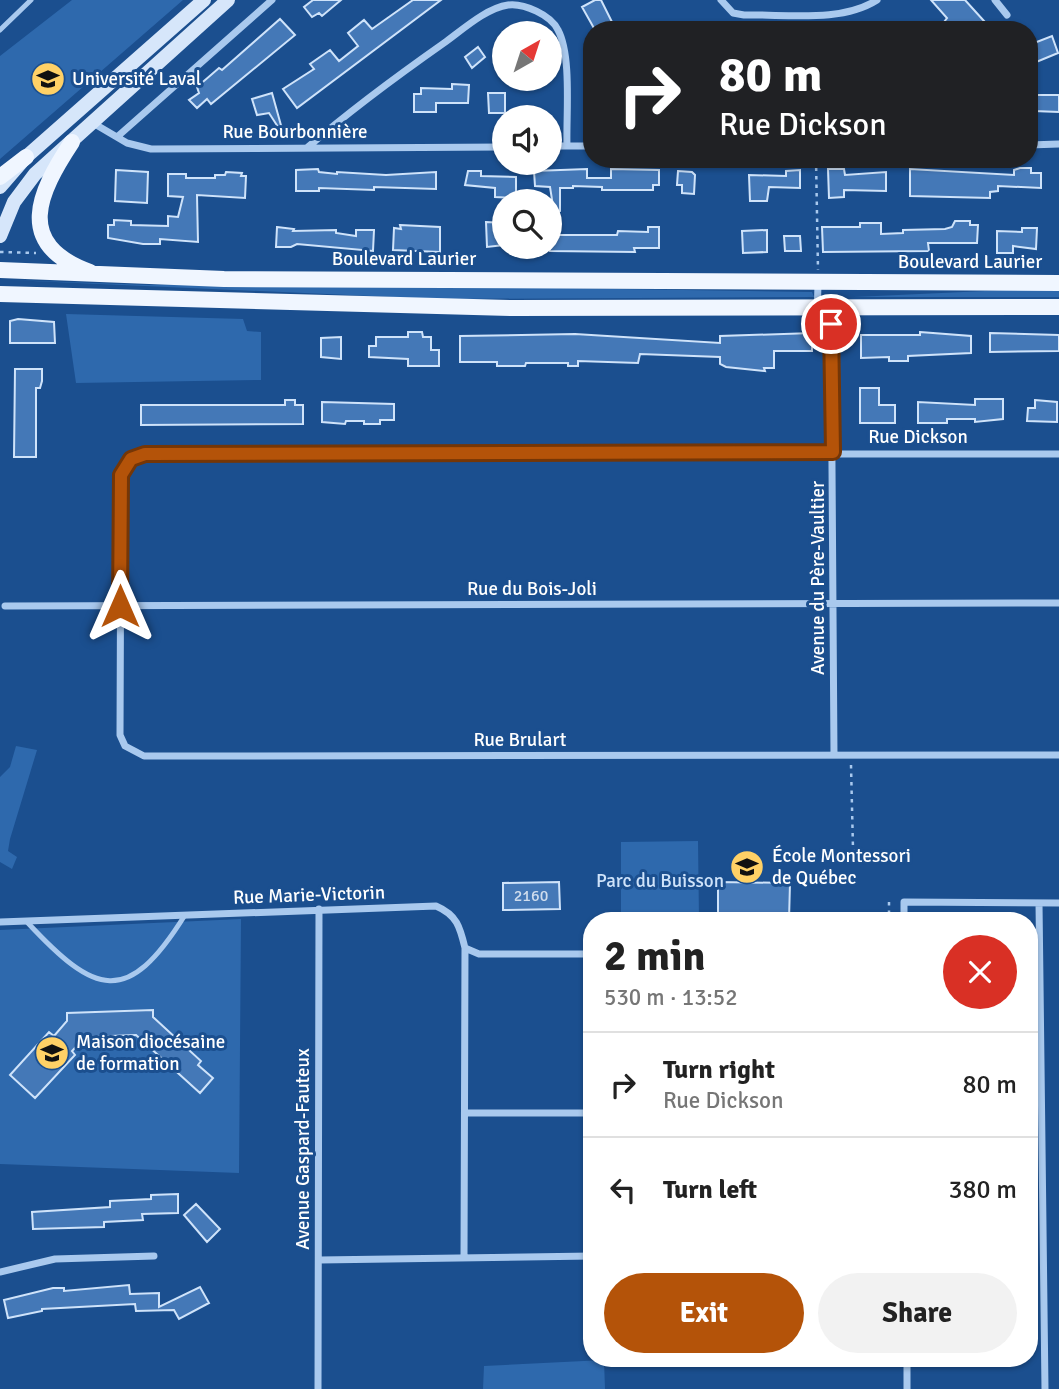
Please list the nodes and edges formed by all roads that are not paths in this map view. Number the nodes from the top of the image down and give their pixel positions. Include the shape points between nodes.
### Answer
1 (31, 0) edge
2 (204, 0) edge
3 (228, 0) edge
4 (272, 0) edge
5 (721, 0) edge
6 (877, 0) edge
7 (995, 0) edge
8 (1007, 15) dead end
9 (0, 30) edge
10 (93, 123) junction
11 (117, 137) junction
12 (72, 142) junction
13 (1059, 144) edge
14 (1038, 145) edge
15 (562, 146) edge
16 (567, 146) junction
17 (583, 146) edge
18 (308, 147) junction
19 (492, 147) edge
20 (26, 157) junction
21 (0, 177) edge
22 (0, 187) edge
23 (0, 236) edge
24 (0, 270) edge
25 (106, 276) junction
26 (1059, 283) edge
27 (818, 284) junction
28 (0, 294) edge
29 (1059, 307) edge
30 (818, 309) junction
31 (833, 452) junction
32 (1059, 454) edge
33 (1059, 603) edge
34 (834, 604) junction
35 (5, 606) dead end
36 (120, 606) junction
37 (834, 754) junction
38 (1059, 755) edge
39 (1039, 903) junction
40 (1059, 903) edge
41 (319, 909) junction
42 (904, 912) edge
43 (185, 915) junction
44 (0, 922) edge
45 (27, 922) junction
46 (466, 948) junction
47 (583, 954) edge
48 (465, 1113) junction
49 (583, 1113) edge
50 (154, 1256) dead end
51 (583, 1256) edge
52 (464, 1258) junction
53 (320, 1260) junction
54 (0, 1272) edge
55 (906, 1367) edge
56 (318, 1389) edge
57 (907, 1389) edge
58 (1045, 1389) edge

1 - 9 lane
2 - 20 main road
3 - 10 main road
4 - 11 street
5 - 6 street via 733,13 744,15 845,13
7 - 8 street
10 - 11 street, Rue Bourbonnière
10 - 12 main road
11 - 18 street, Rue Bourbonnière via 151,149
12 - 23 main road via 20,192
12 - 25 main road via 41,195 39,221 66,260
13 - 14 street
15 - 16 street
16 - 17 street
16 - 18 street via 564,52 557,27 524,7 506,5 470,24
18 - 19 street, Rue Bourbonnière
20 - 21 main road
20 - 22 main road
24 - 25 main road, Boulevard Laurier
25 - 27 main road, Boulevard Laurier
26 - 27 main road, Boulevard Laurier
27 - 30 street, Avenue du Père-Vaultier
28 - 30 main road via 511,308
29 - 30 main road
30 - 31 street, Avenue du Père-Vaultier via 817,318 831,324
31 - 32 street, Rue Dickson
31 - 34 street, Avenue du Père-Vaultier
31 - 36 street, Rue Dickson via 145,454 131,459 121,475
33 - 34 street, Rue du Bois-Joli
34 - 36 street, Rue du Bois-Joli
34 - 37 street, Avenue du Père-Vaultier
35 - 36 street, Rue du Bois-Joli
36 - 37 street, Rue Brulart via 120,735 125,746 145,757
37 - 38 street, Rue Brulart
39 - 40 street
39 - 42 street via 904,902
39 - 58 street
41 - 43 street, Rue Marie-Victorin
41 - 46 street, Rue Marie-Victorin via 436,906 459,922
41 - 53 street, Avenue Gaspard-Fauteux
43 - 45 street, Rue Marie-Victorin
43 - 45 lane via 162,950 140,972 127,979 100,982 75,968
44 - 45 street, Rue Marie-Victorin
46 - 47 street via 479,954 514,956
46 - 48 street
48 - 49 street
48 - 52 street
50 - 54 street via 55,1259
51 - 52 street
52 - 53 street
53 - 56 street, Avenue Gaspard-Fauteux
55 - 57 street

